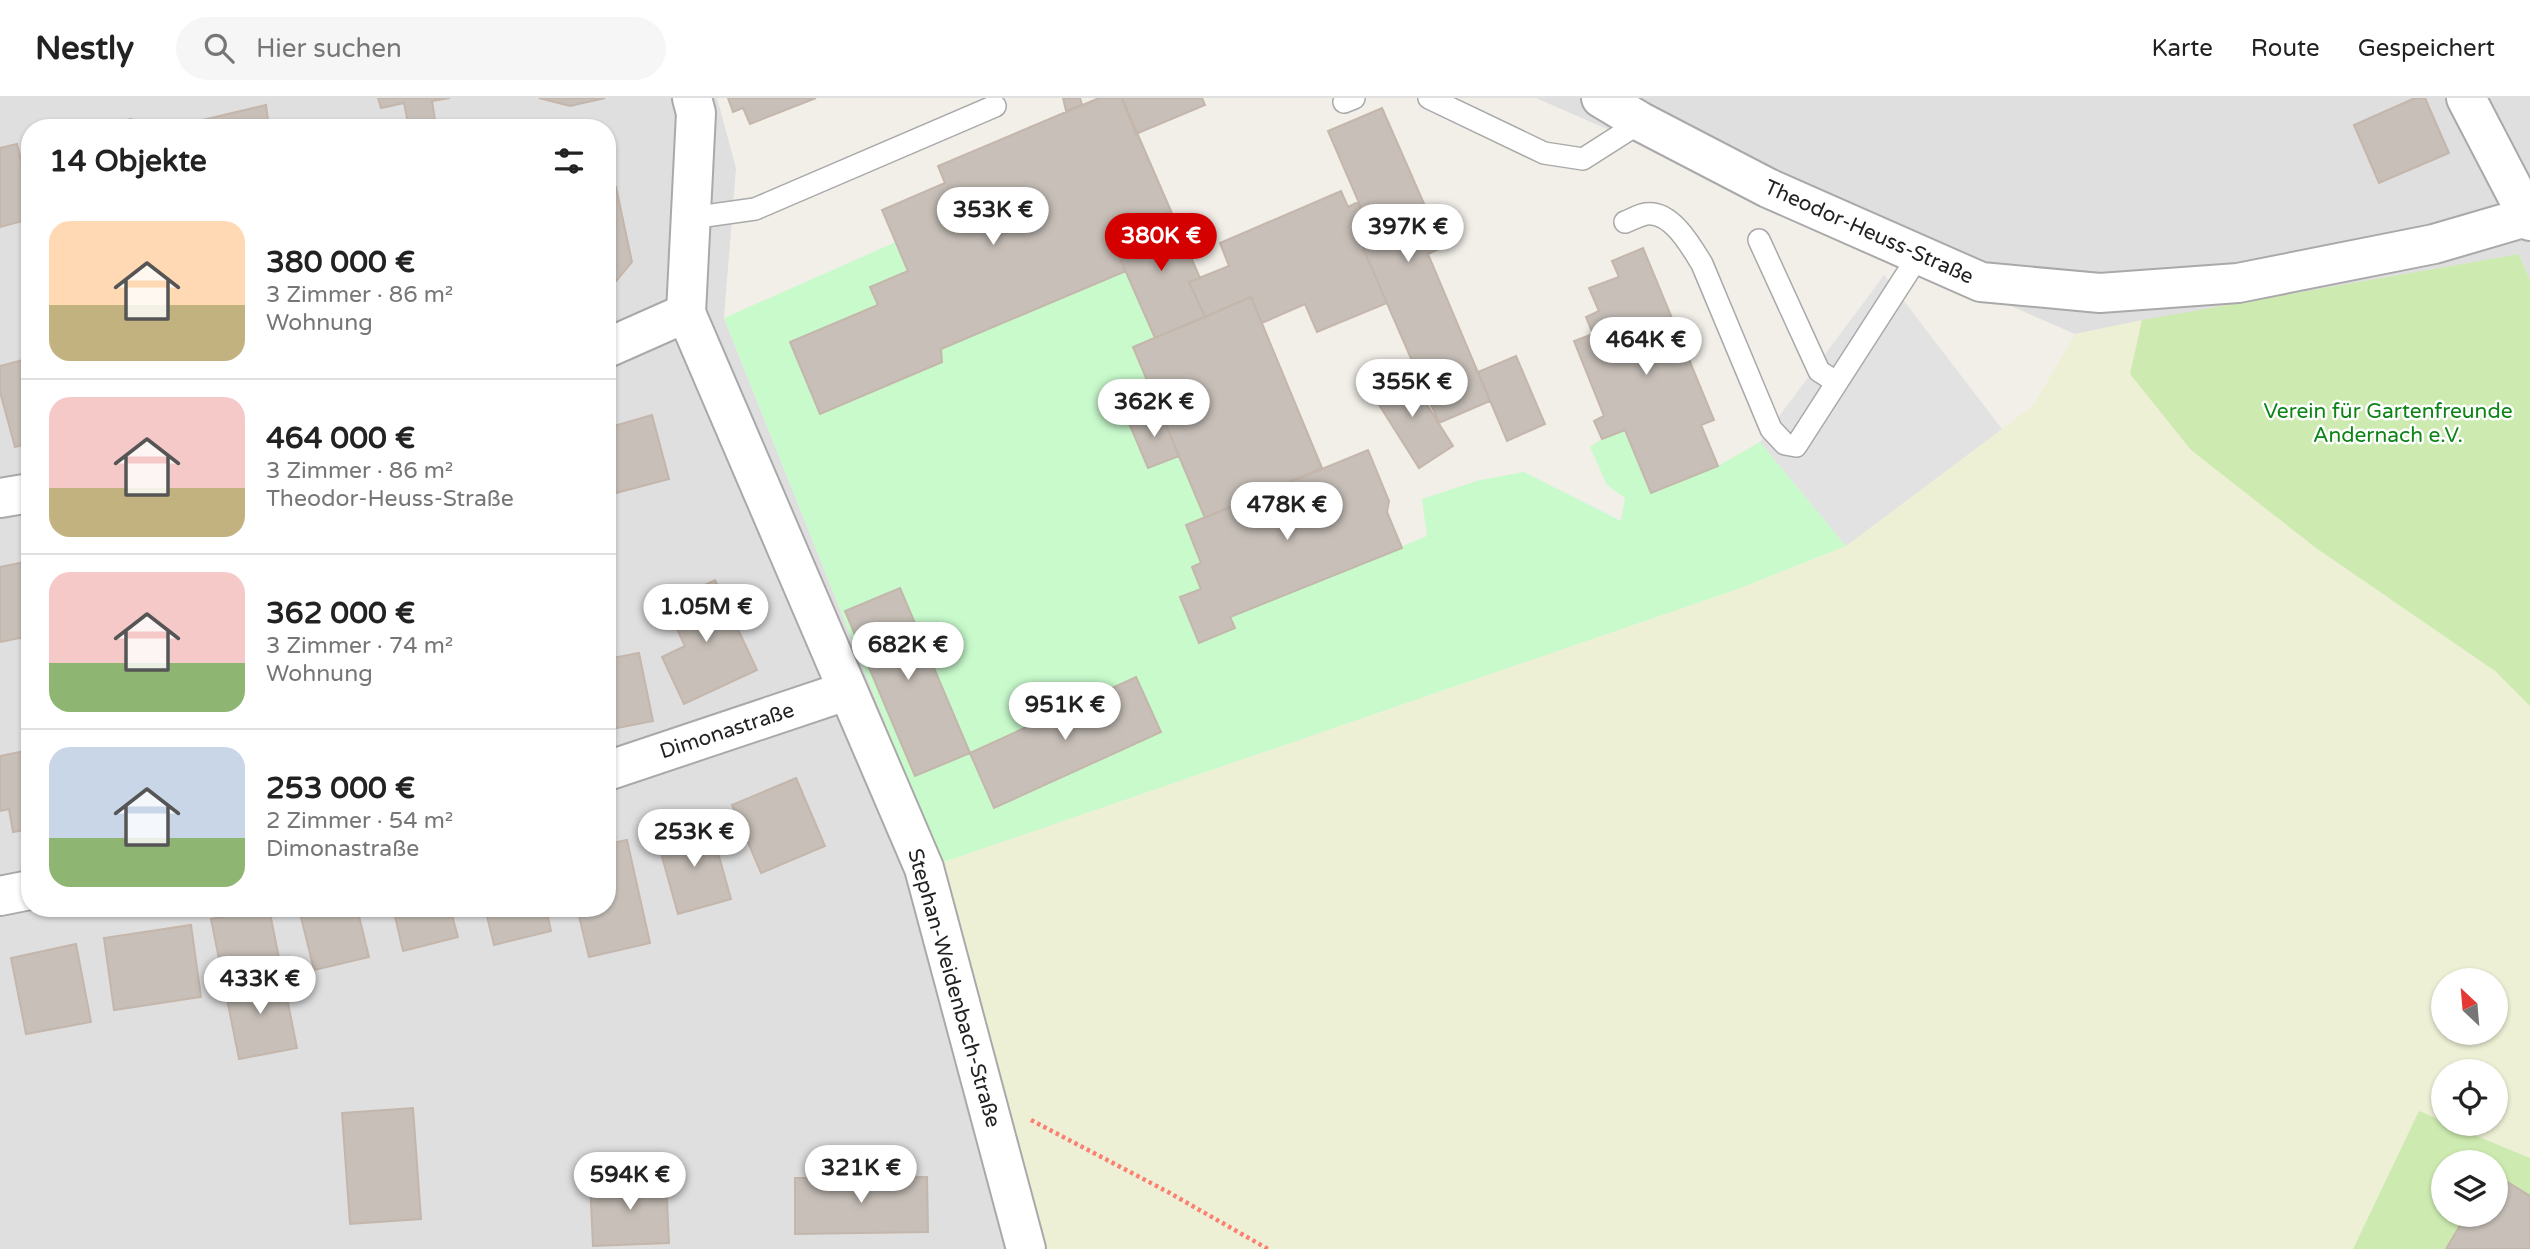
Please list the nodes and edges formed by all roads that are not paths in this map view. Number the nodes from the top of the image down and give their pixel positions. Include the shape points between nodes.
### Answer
1 (692, 98) edge
2 (1429, 98) edge
3 (1601, 98) edge
4 (2466, 98) edge
5 (995, 106) dead end
6 (1641, 122) junction
7 (691, 218) junction
8 (2529, 218) edge
9 (1625, 222) dead end
10 (1759, 240) dead end
11 (1919, 255) junction
12 (686, 313) junction
13 (616, 344) edge
14 (1836, 383) junction
15 (21, 494) edge
16 (0, 498) edge
17 (846, 691) junction
18 (616, 768) edge
19 (21, 892) edge
20 (0, 896) edge
21 (1026, 1249) edge

1 - 7 street, Stephan-Weidenbach-Straße
2 - 6 lane via 1544,153 1583,159
3 - 6 street, Theodor-Heuss-Straße
4 - 8 street
5 - 7 lane via 755,209
6 - 11 street, Theodor-Heuss-Straße via 1768,188
7 - 12 street, Stephan-Weidenbach-Straße
8 - 11 street, Theodor-Heuss-Straße via 2434,244 2238,283 2100,293 1981,282
9 - 14 lane via 1646,214 1660,216 1691,246 1771,429 1785,444 1796,446
10 - 14 lane via 1819,371
11 - 14 lane
12 - 13 street
12 - 17 street, Stephan-Weidenbach-Straße
15 - 16 street
17 - 18 street, Dimonastraße
17 - 21 street, Stephan-Weidenbach-Straße via 924,868
19 - 20 street

